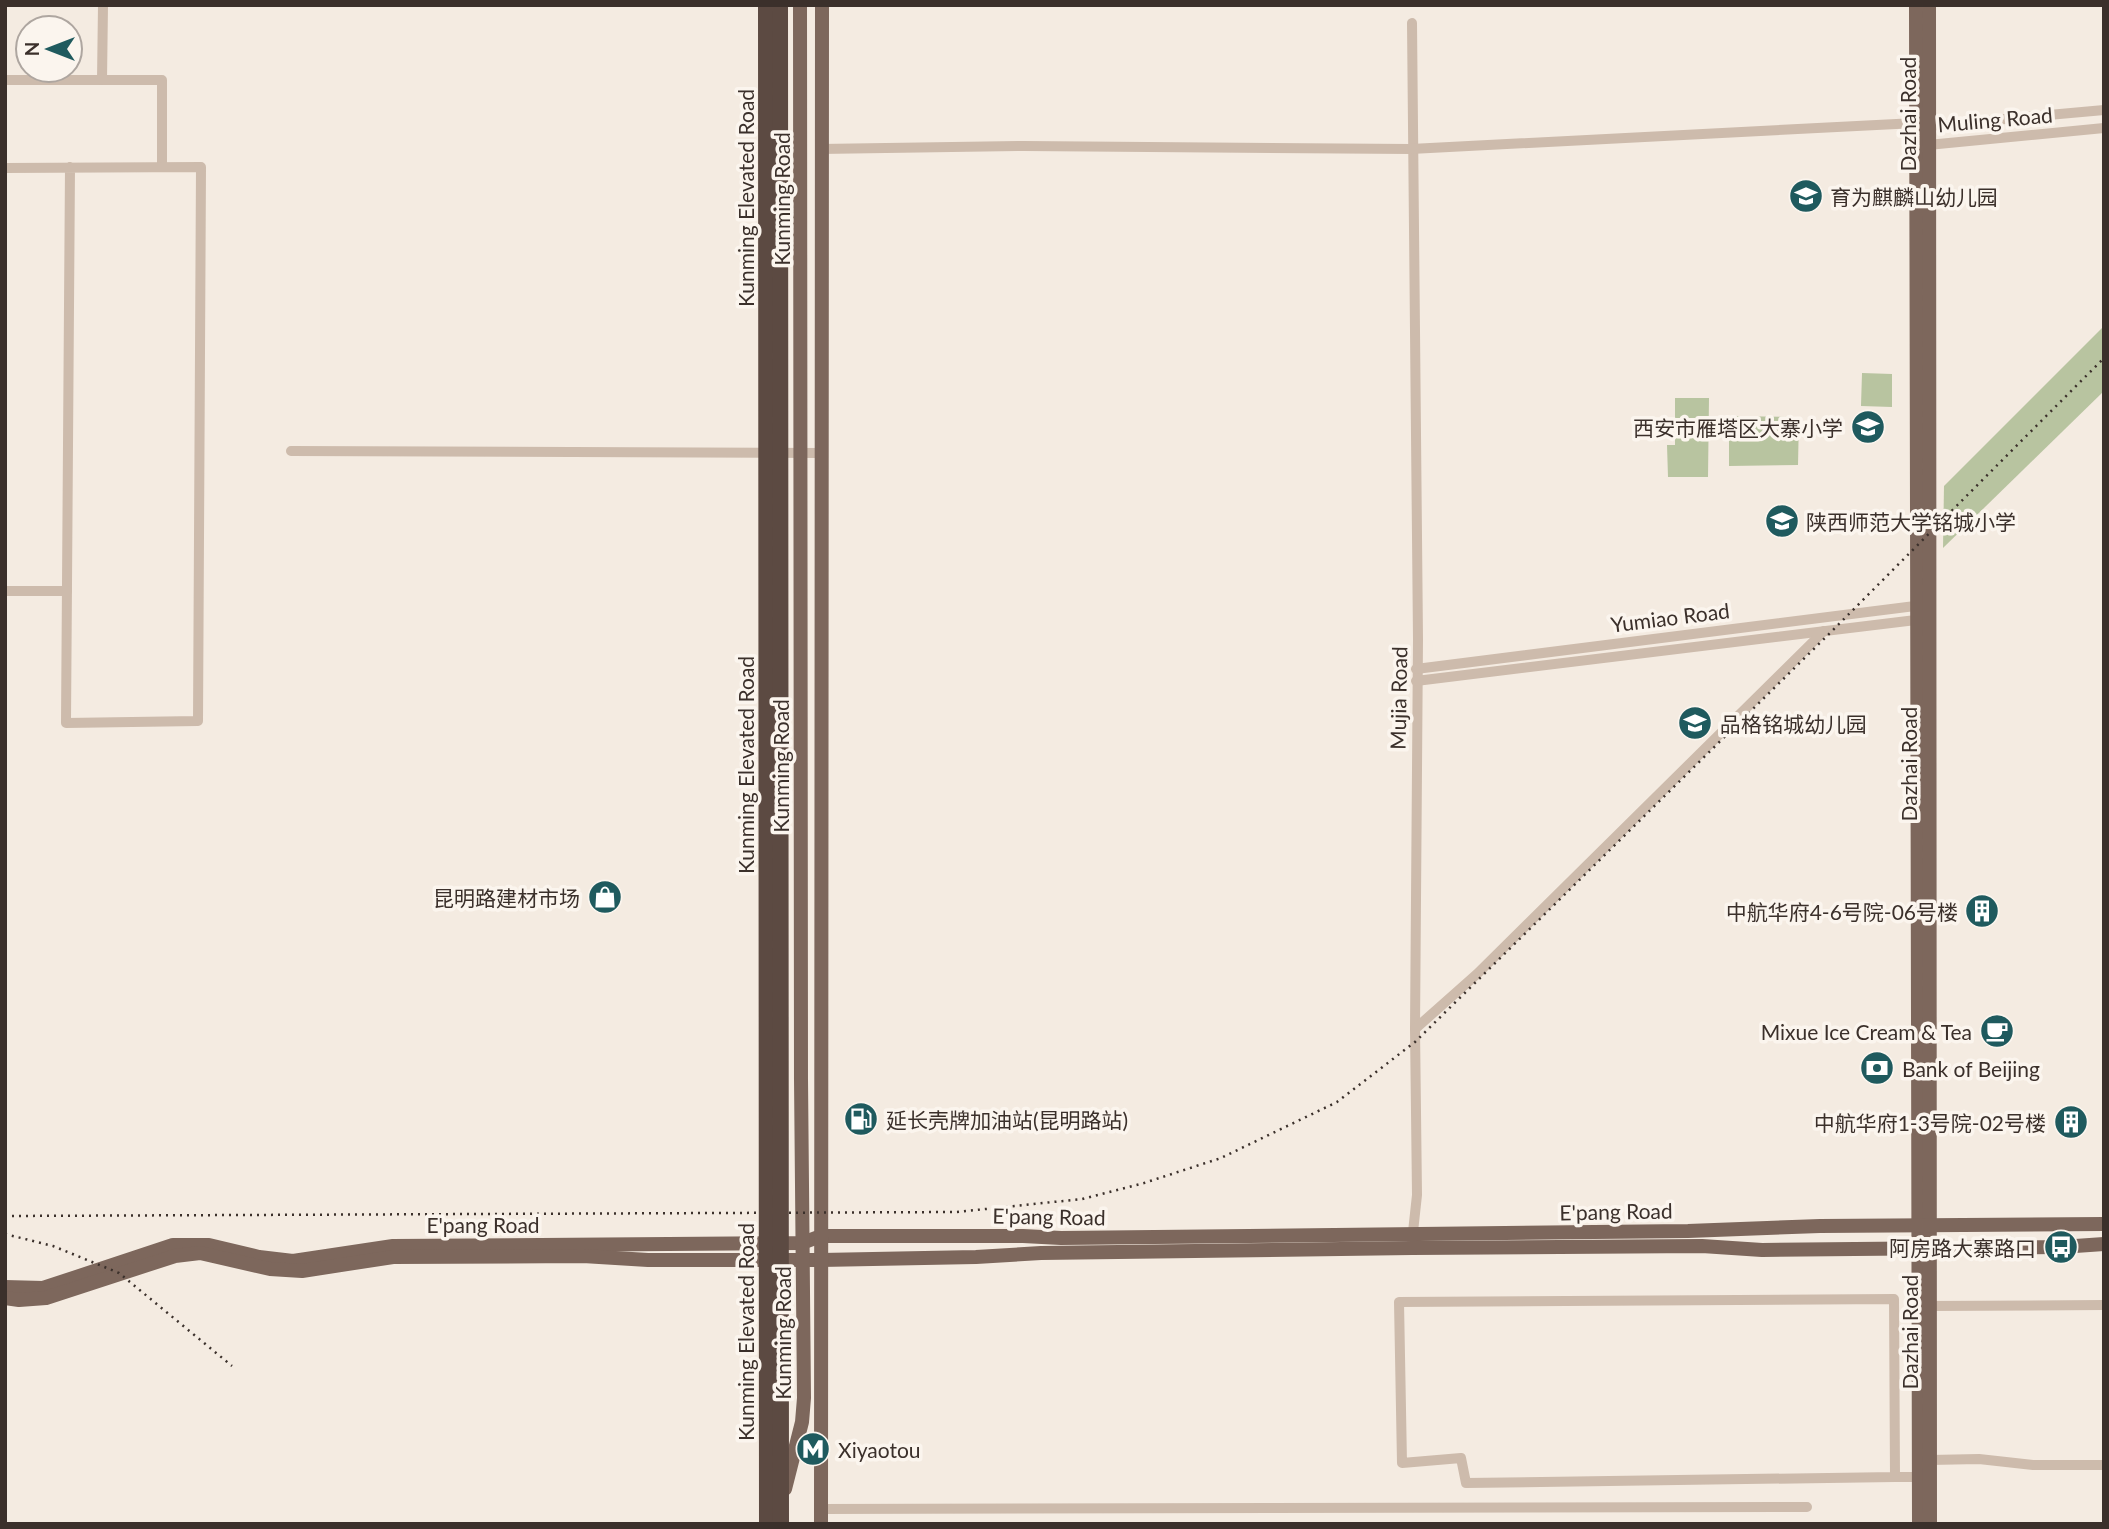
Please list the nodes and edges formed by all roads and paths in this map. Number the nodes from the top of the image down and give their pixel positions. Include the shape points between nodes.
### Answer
1 (103, 5) edge
2 (766, 5) edge
3 (780, 5) edge
4 (800, 5) edge
5 (822, 5) edge
6 (1916, 5) edge
7 (1928, 5) edge
8 (1412, 23) dead end
9 (5, 80) edge
10 (102, 80) junction
11 (2104, 110) edge
12 (2104, 128) edge
13 (1922, 133) junction
14 (821, 149) junction
15 (1411, 149) junction
16 (70, 167) junction
17 (162, 167) junction
18 (5, 168) edge
19 (291, 451) dead end
20 (801, 452) junction
21 (821, 453) junction
22 (5, 590) edge
23 (67, 591) junction
24 (1923, 612) junction
25 (1824, 631) junction
26 (1416, 669) junction
27 (1416, 681) junction
28 (1415, 1029) junction
29 (1923, 1224) junction
30 (2104, 1224) edge
31 (1820, 1226) junction
32 (821, 1236) junction
33 (906, 1236) junction
34 (1412, 1241) junction
35 (803, 1242) junction
36 (2104, 1244) edge
37 (1923, 1249) junction
38 (1820, 1250) junction
39 (906, 1258) junction
40 (803, 1259) junction
41 (821, 1260) junction
42 (5, 1287) edge
43 (5, 1298) edge
44 (2104, 1305) edge
45 (1930, 1306) junction
46 (1930, 1460) junction
47 (2104, 1465) edge
48 (1895, 1477) junction
49 (1918, 1477) junction
50 (785, 1491) junction
51 (1807, 1507) dead end
52 (821, 1516) edge
53 (769, 1524) edge
54 (782, 1524) edge
55 (1919, 1524) edge
56 (1930, 1524) edge

1 - 10 street
2 - 53 highway, Kunming Elevated Road, bridge
3 - 54 highway, Kunming Elevated Road, bridge
4 - 20 main road, Kunming Road
5 - 14 main road, Kunming Road
6 - 13 main road, Dazhai Road
7 - 13 main road, Dazhai Road
8 - 15 street, Mujia Road
9 - 10 street
10 - 17 street via 162,80
11 - 13 street, Muling Road
12 - 13 street, Muling Road
13 - 15 street
13 - 24 main road, Dazhai Road
14 - 15 street
14 - 21 main road, Kunming Road
15 - 26 street, Mujia Road
16 - 17 street
16 - 18 street
16 - 23 street
17 - 23 street via 201,167 198,721 66,723
19 - 20 street
20 - 21 street
20 - 35 main road, Kunming Road
21 - 32 main road, Kunming Road
22 - 23 street
24 - 25 street, Yumiao Road
24 - 26 street, Yumiao Road
24 - 29 main road, Dazhai Road
25 - 27 street, Yumiao Road
25 - 28 street via 1477,974
26 - 27 street, Mujia Road
27 - 28 street, Mujia Road
28 - 34 street, Mujia Road via 1417,1195
29 - 30 main road, E'pang Road
29 - 31 main road, E'pang Road
29 - 37 main road, Dazhai Road
31 - 34 main road, E'pang Road
31 - 38 main road
32 - 33 main road, E'pang Road
32 - 35 main road, E'pang Road
32 - 41 main road, Kunming Road
33 - 34 main road, E'pang Road
33 - 39 main road
34 - 38 main road, E'pang Road
34 - 39 main road, E'pang Road
35 - 40 main road, Kunming Road
35 - 42 main road, E'pang Road via 393,1246 293,1261 209,1245 173,1245 43,1288
36 - 37 main road, E'pang Road
37 - 38 main road, E'pang Road
37 - 45 main road, Dazhai Road
37 - 49 main road, Dazhai Road
39 - 41 main road, E'pang Road
40 - 41 main road, E'pang Road
40 - 43 main road, E'pang Road via 393,1257 302,1271 270,1269 200,1253 175,1255 46,1298
40 - 50 main road, Kunming Road via 802,1422
41 - 52 main road, Kunming Road
44 - 45 street
45 - 46 main road, Dazhai Road
46 - 47 street
46 - 56 main road, Dazhai Road
48 - 48 street via 1466,1483 1461,1458 1402,1462 1399,1302 1894,1299
48 - 49 street
49 - 55 main road, Dazhai Road
50 - 53 main road
50 - 54 main road, Kunming Road
51 - 52 street

